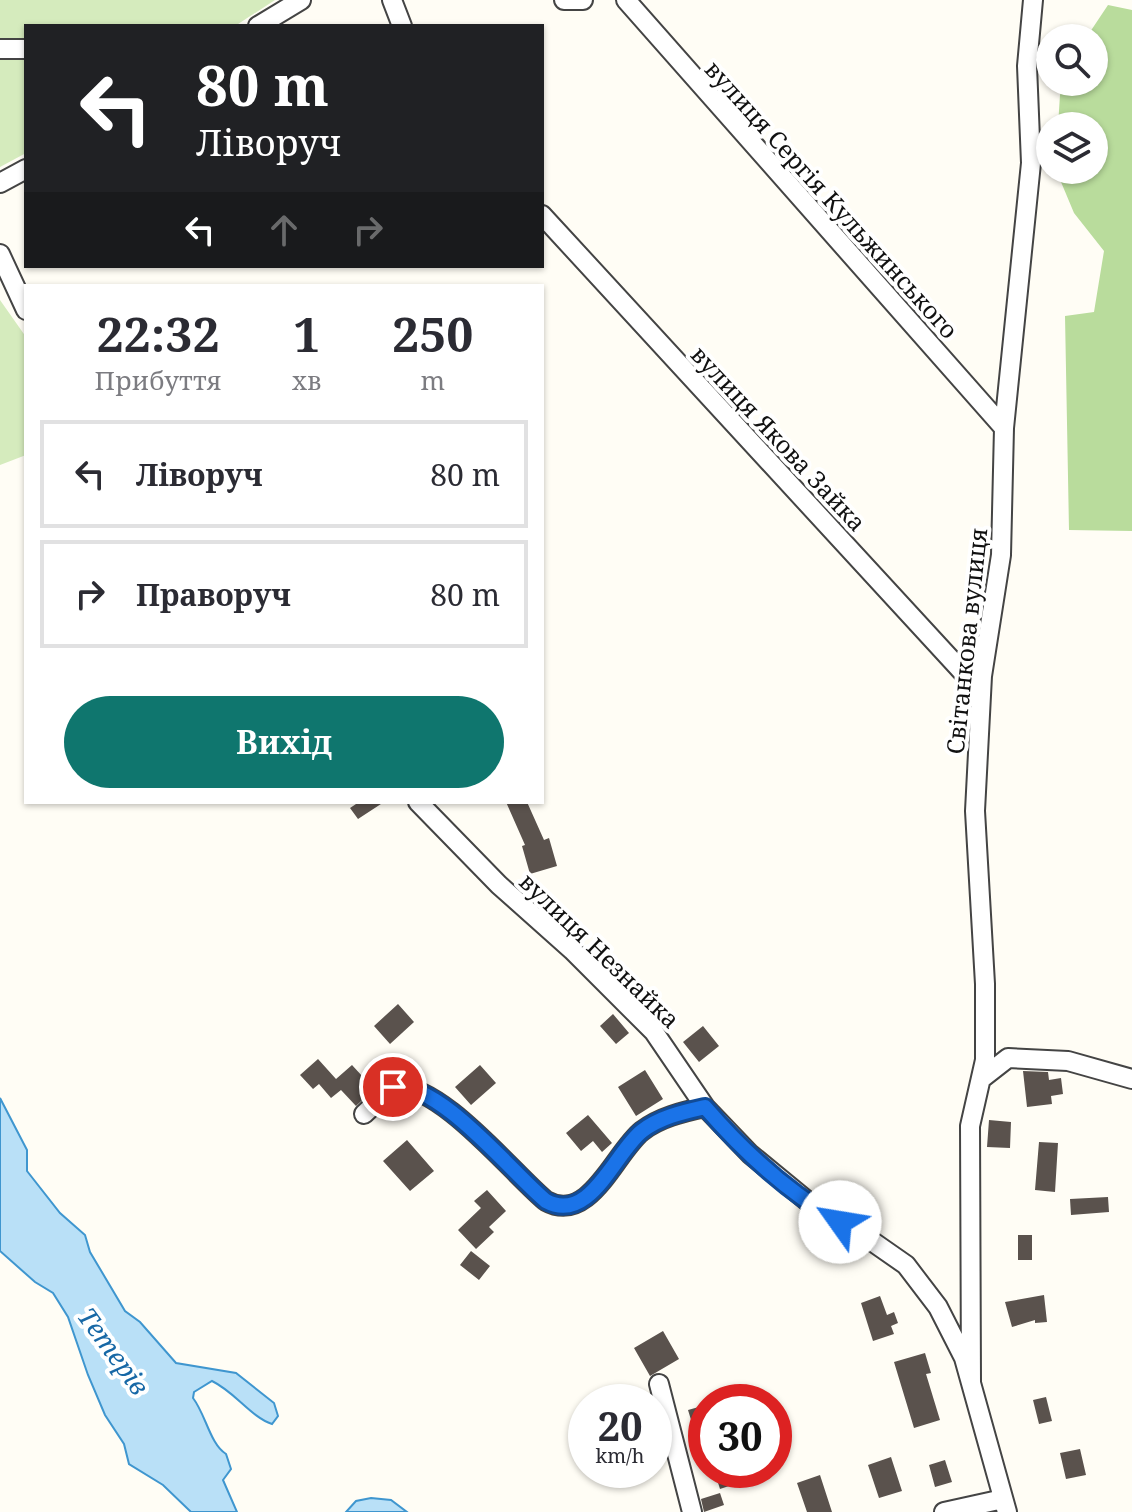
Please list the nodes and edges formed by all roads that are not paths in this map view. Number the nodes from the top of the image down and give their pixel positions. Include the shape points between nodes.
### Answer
1 (301, 0) edge
2 (392, 0) edge
3 (564, 0) edge
4 (583, 0) edge
5 (626, 0) edge
6 (1033, 0) edge
7 (261, 24) edge
8 (401, 24) edge
9 (0, 49) edge
10 (24, 49) edge
11 (24, 170) edge
12 (0, 183) edge
13 (544, 217) edge
14 (0, 254) edge
15 (24, 306) edge
16 (1004, 428) junction
17 (981, 692) junction
18 (420, 804) edge
19 (981, 1079) junction
20 (1132, 1079) edge
21 (705, 1107) junction
22 (364, 1114) dead end
23 (971, 1383) junction
24 (672, 1434) edge
25 (1005, 1506) edge
26 (692, 1512) edge
27 (944, 1512) edge

1 - 7 street
2 - 8 street
3 - 4 street
5 - 16 street, вулиця Сергія Кульжинського
6 - 16 street, Світанкова вулиця via 1027,66 1031,163
9 - 10 street
11 - 12 street
13 - 17 street, вулиця Якова Зайка
14 - 15 street
16 - 17 street, Світанкова вулиця via 1001,555
17 - 19 street, Світанкова вулиця via 975,811 985,984
18 - 21 street, вулиця Незнайка via 654,1032
19 - 20 street via 1008,1058 1068,1061
19 - 23 street, Світанкова вулиця via 970,1126
21 - 22 street via 664,1118 642,1131 593,1191 560,1207 546,1201 474,1133 416,1090 393,1087
21 - 23 street, вулиця Незнайка via 796,1193 906,1265 938,1307
23 - 25 street, вулиця Незнайка
24 - 26 street
25 - 27 street

